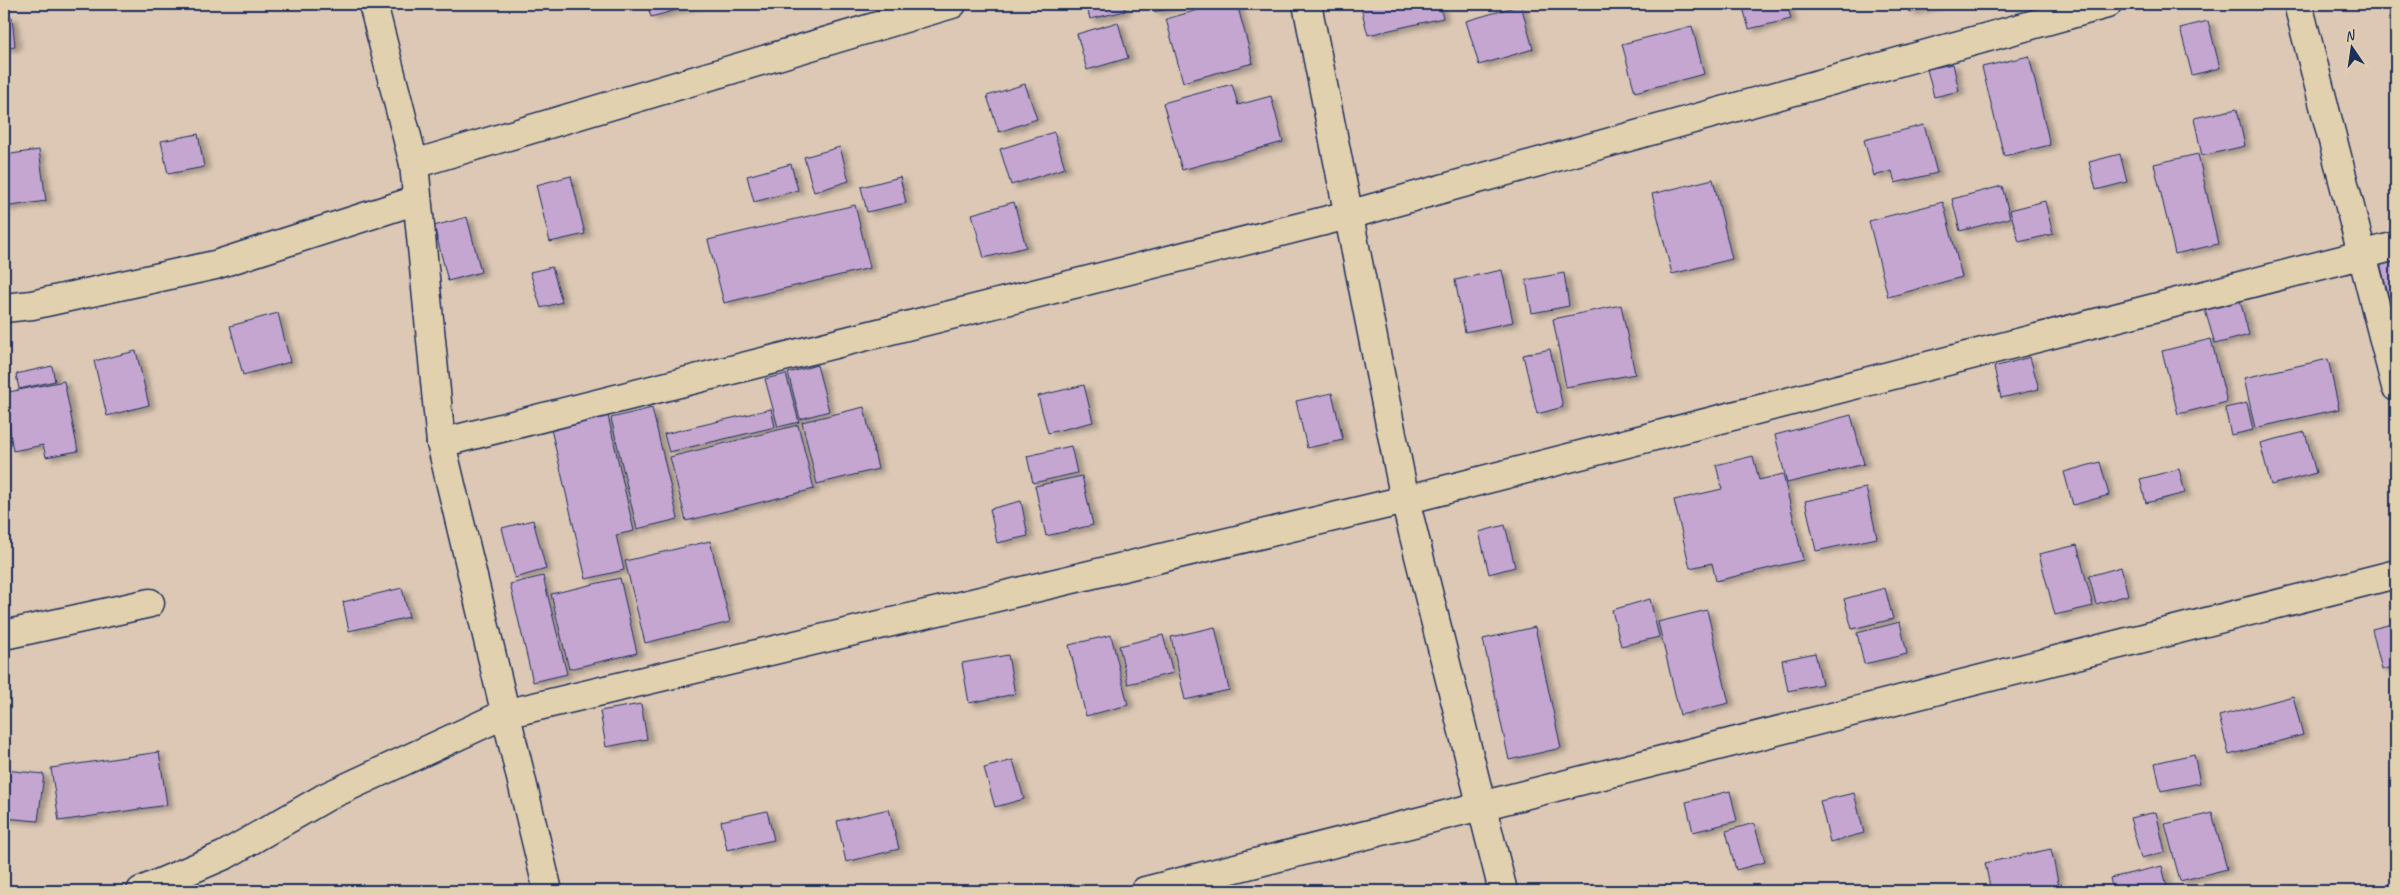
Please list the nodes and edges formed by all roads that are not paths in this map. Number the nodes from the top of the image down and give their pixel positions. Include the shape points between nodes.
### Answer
1 (374, 4) edge
2 (952, 4) edge
3 (1307, 4) edge
4 (2107, 4) edge
5 (2298, 4) edge
6 (414, 164) junction
7 (417, 200) junction
8 (1348, 215) junction
9 (2396, 246) edge
10 (2364, 255) junction
11 (4, 308) edge
12 (2396, 387) edge
13 (441, 443) junction
14 (1405, 500) junction
15 (2396, 574) edge
16 (150, 603) dead end
17 (4, 635) edge
18 (505, 714) junction
19 (1483, 805) junction
20 (141, 891) edge
21 (548, 891) edge
22 (1145, 891) edge
23 (1503, 891) edge

1 - 6 street
2 - 6 street
3 - 8 street
4 - 8 street
5 - 10 street
6 - 7 street
7 - 11 street via 215,265 32,305
7 - 13 street
8 - 13 street
8 - 14 street
9 - 10 street
10 - 12 street
10 - 14 street
13 - 18 street
14 - 18 street
14 - 19 street
15 - 19 street
16 - 17 street
18 - 20 street via 326,798 225,855
18 - 21 street
19 - 22 street
19 - 23 street

